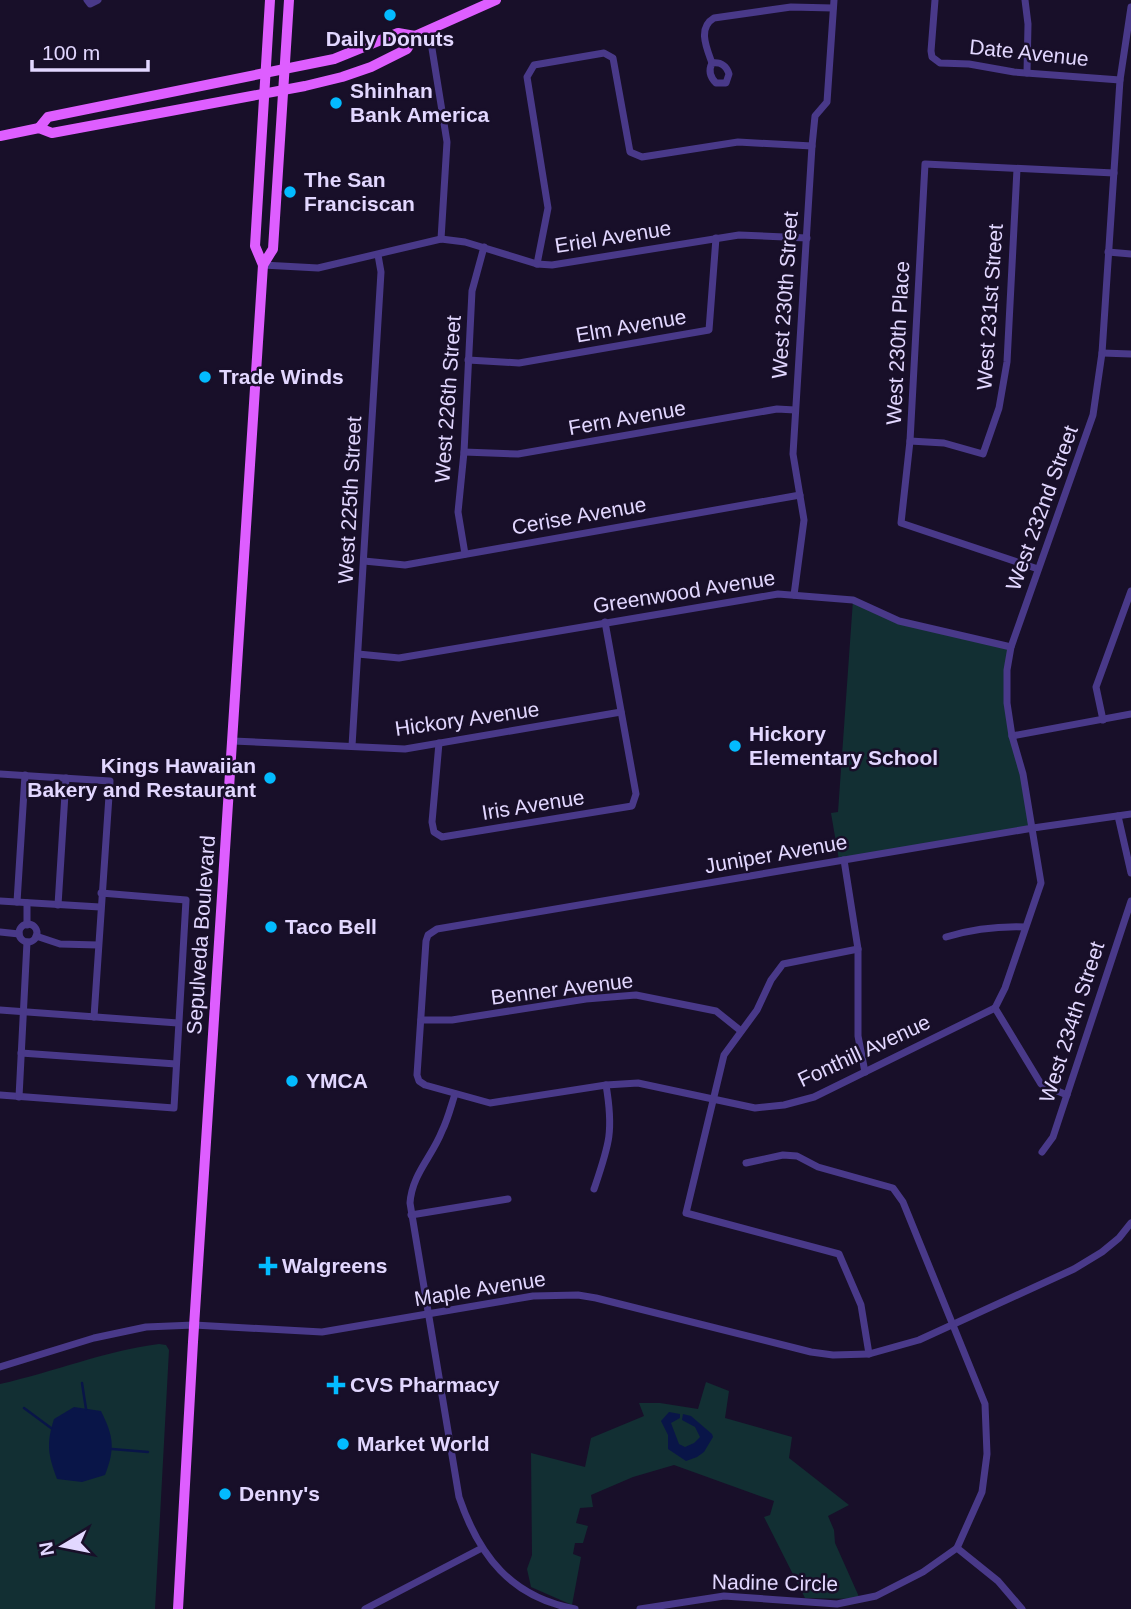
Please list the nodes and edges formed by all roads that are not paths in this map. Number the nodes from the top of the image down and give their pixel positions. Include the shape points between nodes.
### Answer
1 (87, 0) edge
2 (98, 0) edge
3 (270, 0) edge
4 (289, 0) edge
5 (496, 0) edge
6 (935, 0) edge
7 (1025, 0) edge
8 (833, 4) edge
9 (1131, 7) edge
10 (429, 30) junction
11 (415, 36) junction
12 (712, 63) dead end
13 (284, 70) junction
14 (266, 73) junction
15 (1027, 73) junction
16 (1121, 80) junction
17 (284, 90) junction
18 (264, 93) junction
19 (39, 128) junction
20 (0, 136) edge
21 (812, 146) junction
22 (1017, 169) junction
23 (1114, 173) junction
24 (716, 238) junction
25 (807, 238) junction
26 (441, 240) junction
27 (484, 247) junction
28 (1108, 252) junction
29 (1131, 254) edge
30 (378, 255) junction
31 (263, 264) junction
32 (537, 264) junction
33 (1102, 353) junction
34 (1131, 354) edge
35 (468, 359) junction
36 (795, 410) junction
37 (910, 441) junction
38 (464, 452) junction
39 (800, 495) junction
40 (465, 554) junction
41 (364, 561) junction
42 (1038, 569) junction
43 (1131, 591) edge
44 (794, 595) junction
45 (605, 621) junction
46 (1011, 647) junction
47 (358, 654) junction
48 (621, 712) junction
49 (1131, 714) edge
50 (1103, 720) junction
51 (1012, 736) junction
52 (233, 741) junction
53 (439, 743) junction
54 (352, 746) junction
55 (0, 774) edge
56 (25, 775) junction
57 (66, 778) junction
58 (1131, 814) edge
59 (1118, 816) junction
60 (1032, 828) junction
61 (844, 860) junction
62 (1131, 873) edge
63 (101, 893) junction
64 (0, 901) edge
65 (1131, 901) edge
66 (17, 902) junction
67 (27, 903) junction
68 (58, 905) junction
69 (100, 907) junction
70 (27, 925) junction
71 (1025, 927) junction
72 (0, 932) edge
73 (19, 934) junction
74 (36, 936) junction
75 (946, 937) dead end
76 (27, 942) junction
77 (98, 945) junction
78 (858, 948) junction
79 (995, 1008) junction
80 (0, 1010) edge
81 (24, 1012) junction
82 (94, 1017) junction
83 (421, 1020) junction
84 (178, 1023) junction
85 (741, 1031) junction
86 (21, 1053) junction
87 (176, 1064) junction
88 (865, 1072) junction
89 (606, 1085) junction
90 (455, 1094) junction
91 (0, 1095) edge
92 (1067, 1095) junction
93 (19, 1097) junction
94 (713, 1098) junction
95 (1042, 1152) dead end
96 (746, 1163) dead end
97 (594, 1189) dead end
98 (509, 1199) dead end
99 (411, 1216) junction
100 (1131, 1223) edge
101 (429, 1314) junction
102 (194, 1325) junction
103 (953, 1325) junction
104 (869, 1354) junction
105 (0, 1367) edge
106 (482, 1548) junction
107 (957, 1548) junction
108 (178, 1609) edge
109 (365, 1609) edge
110 (575, 1609) edge
111 (639, 1609) edge
112 (1022, 1609) edge

1 - 2 street via 90,4
3 - 14 main road, Sepulveda Boulevard
4 - 13 main road, Sepulveda Boulevard
5 - 10 main road
6 - 15 street, Date Avenue via 931,51 935,60
7 - 15 street
8 - 12 street via 709,21 706,45
8 - 21 street, West 230th Street via 827,102 815,116
9 - 16 street, West 232nd Street
10 - 11 main road
10 - 26 street via 447,142
11 - 13 main road via 398,33 334,59
11 - 17 main road via 407,49 371,67
13 - 14 main road
13 - 17 main road, Sepulveda Boulevard
14 - 18 main road, Sepulveda Boulevard
14 - 19 main road via 48,117
15 - 16 street, Date Avenue
16 - 23 street, West 232nd Street
17 - 18 main road
17 - 31 main road, Sepulveda Boulevard via 273,249
18 - 19 main road via 52,133
18 - 31 main road, Sepulveda Boulevard via 255,246
19 - 20 main road
21 - 25 street, West 230th Street
21 - 32 street via 738,142 642,157 630,152 613,58 604,53 534,65 527,77 548,208
22 - 23 street
22 - 37 street, West 231st Street via 1007,362 999,408 983,454 944,443
22 - 37 street, West 230th Place via 925,164
23 - 28 street, West 232nd Street
24 - 25 street, Eriel Avenue
24 - 32 street, Eriel Avenue
24 - 35 street, Elm Avenue via 709,330 519,363
25 - 36 street, West 230th Street
26 - 27 street, Eriel Avenue
26 - 30 street, Eriel Avenue
27 - 32 street, Eriel Avenue
27 - 35 street, West 226th Street via 472,291
28 - 29 street
28 - 33 street, West 232nd Street
30 - 31 street, Eriel Avenue via 318,268
30 - 41 street, West 225th Street via 381,272
31 - 52 main road, Sepulveda Boulevard
33 - 34 street
33 - 42 street, West 232nd Street via 1093,415
35 - 38 street, West 226th Street
36 - 38 street, Fern Avenue via 777,409 518,454
36 - 39 street, West 230th Street via 793,454
37 - 42 street, West 230th Place via 901,523
38 - 40 street, West 226th Street via 458,512
39 - 40 street, Cerise Avenue
39 - 44 street, West 230th Street via 804,520
40 - 41 street, Cerise Avenue via 405,565
41 - 47 street, West 225th Street
42 - 46 street, West 232nd Street
43 - 50 street via 1096,687
44 - 45 street, Greenwood Avenue via 763,595
44 - 46 street, Greenwood Avenue via 861,601 899,621
45 - 47 street, Greenwood Avenue via 399,658
45 - 48 street
46 - 51 street, West 232nd Street via 1006,686
47 - 54 street, West 225th Street
48 - 53 street, Hickory Avenue
48 - 53 street, Iris Avenue via 636,794 634,803 626,808 447,838 437,835 432,822
49 - 50 street
50 - 51 street
51 - 60 street, West 232nd Street
52 - 54 street, Hickory Avenue
52 - 102 main road, Sepulveda Boulevard
53 - 54 street, Hickory Avenue via 395,749
55 - 56 street
56 - 57 street
56 - 66 street
57 - 63 street via 110,781
57 - 68 street
58 - 59 street, Juniper Avenue
59 - 60 street, Juniper Avenue
59 - 62 street
60 - 61 street, Juniper Avenue
60 - 71 street, West 232nd Street via 1041,883
61 - 78 street
61 - 83 street, Juniper Avenue via 437,929 428,935
63 - 69 street
63 - 84 street via 186,900
64 - 66 street
65 - 92 street, West 234th Street
66 - 67 street
67 - 68 street
67 - 70 street
68 - 69 street
69 - 77 street
70 - 73 street
70 - 74 street via 34,927
71 - 75 street via 971,929
71 - 79 street, West 232nd Street
72 - 73 street
73 - 76 street
74 - 76 street
74 - 77 street via 60,944
76 - 81 street
77 - 82 street
78 - 85 street via 783,964
78 - 88 street via 858,1036
79 - 88 street, Fonthill Avenue
79 - 92 street via 1041,1084
80 - 81 street
81 - 82 street
81 - 86 street
82 - 84 street
83 - 85 street, Benner Avenue via 452,1020 636,995 716,1011
83 - 90 street via 419,1081
84 - 87 street
85 - 94 street via 724,1055
86 - 87 street
86 - 93 street
87 - 93 street via 174,1108
88 - 94 street, Fonthill Avenue via 814,1097 784,1105 755,1108
89 - 90 street, Fonthill Avenue via 503,1103
89 - 94 street, Fonthill Avenue via 638,1083
89 - 97 street via 609,1144
90 - 99 street via 443,1131 416,1176
91 - 93 street
92 - 95 street, West 234th Street via 1054,1136
94 - 104 street via 686,1213 839,1254 861,1305
96 - 103 street, Nadine Circle via 797,1156 818,1167 893,1188 903,1202
98 - 99 street
99 - 101 street
100 - 103 street, Maple Avenue via 1102,1252 1074,1269
101 - 102 street, Maple Avenue via 322,1332
101 - 104 street, Maple Avenue via 534,1296 578,1295 811,1352
101 - 106 street via 459,1497
102 - 105 street, Maple Avenue via 123,1331
102 - 108 main road, Sepulveda Boulevard
103 - 104 street, Maple Avenue via 907,1345
103 - 107 street, Nadine Circle via 985,1404 987,1454 980,1501
106 - 109 street
106 - 110 street via 500,1573 527,1592
107 - 111 street, Nadine Circle via 876,1596 837,1604 723,1595
107 - 112 street via 999,1581

